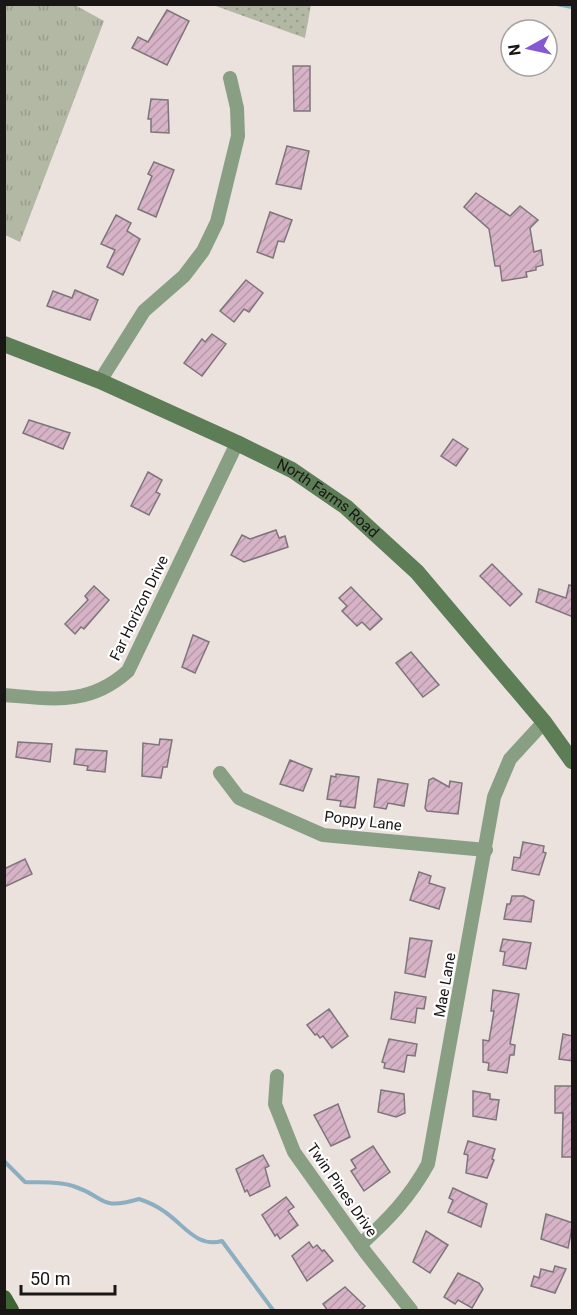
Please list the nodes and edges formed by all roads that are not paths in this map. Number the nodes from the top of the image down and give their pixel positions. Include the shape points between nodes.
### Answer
1 (230, 78) dead end
2 (4, 344) edge
3 (100, 381) junction
4 (237, 442) junction
5 (4, 694) edge
6 (544, 722) junction
7 (573, 760) edge
8 (220, 773) dead end
9 (486, 850) junction
10 (277, 1076) dead end
11 (360, 1245) junction
12 (4, 1298) edge
13 (11, 1311) edge
14 (411, 1311) edge

1 - 3 street via 238,136 217,222 203,251 184,276 144,312
2 - 3 main road, North Farms Road
3 - 4 main road, North Farms Road
4 - 5 street, Far Horizon Drive via 128,671 109,687 87,696 45,698
4 - 6 main road, North Farms Road via 292,470 382,537 417,572
6 - 7 main road, North Farms Road
6 - 9 street, Mae Lane via 510,759 494,797
8 - 9 street, Poppy Lane via 239,798 322,835
9 - 11 street, Mae Lane via 428,1164 414,1190
10 - 11 street, Twin Pines Drive via 275,1104 294,1152
11 - 14 street, Twin Pines Drive
12 - 13 main road

